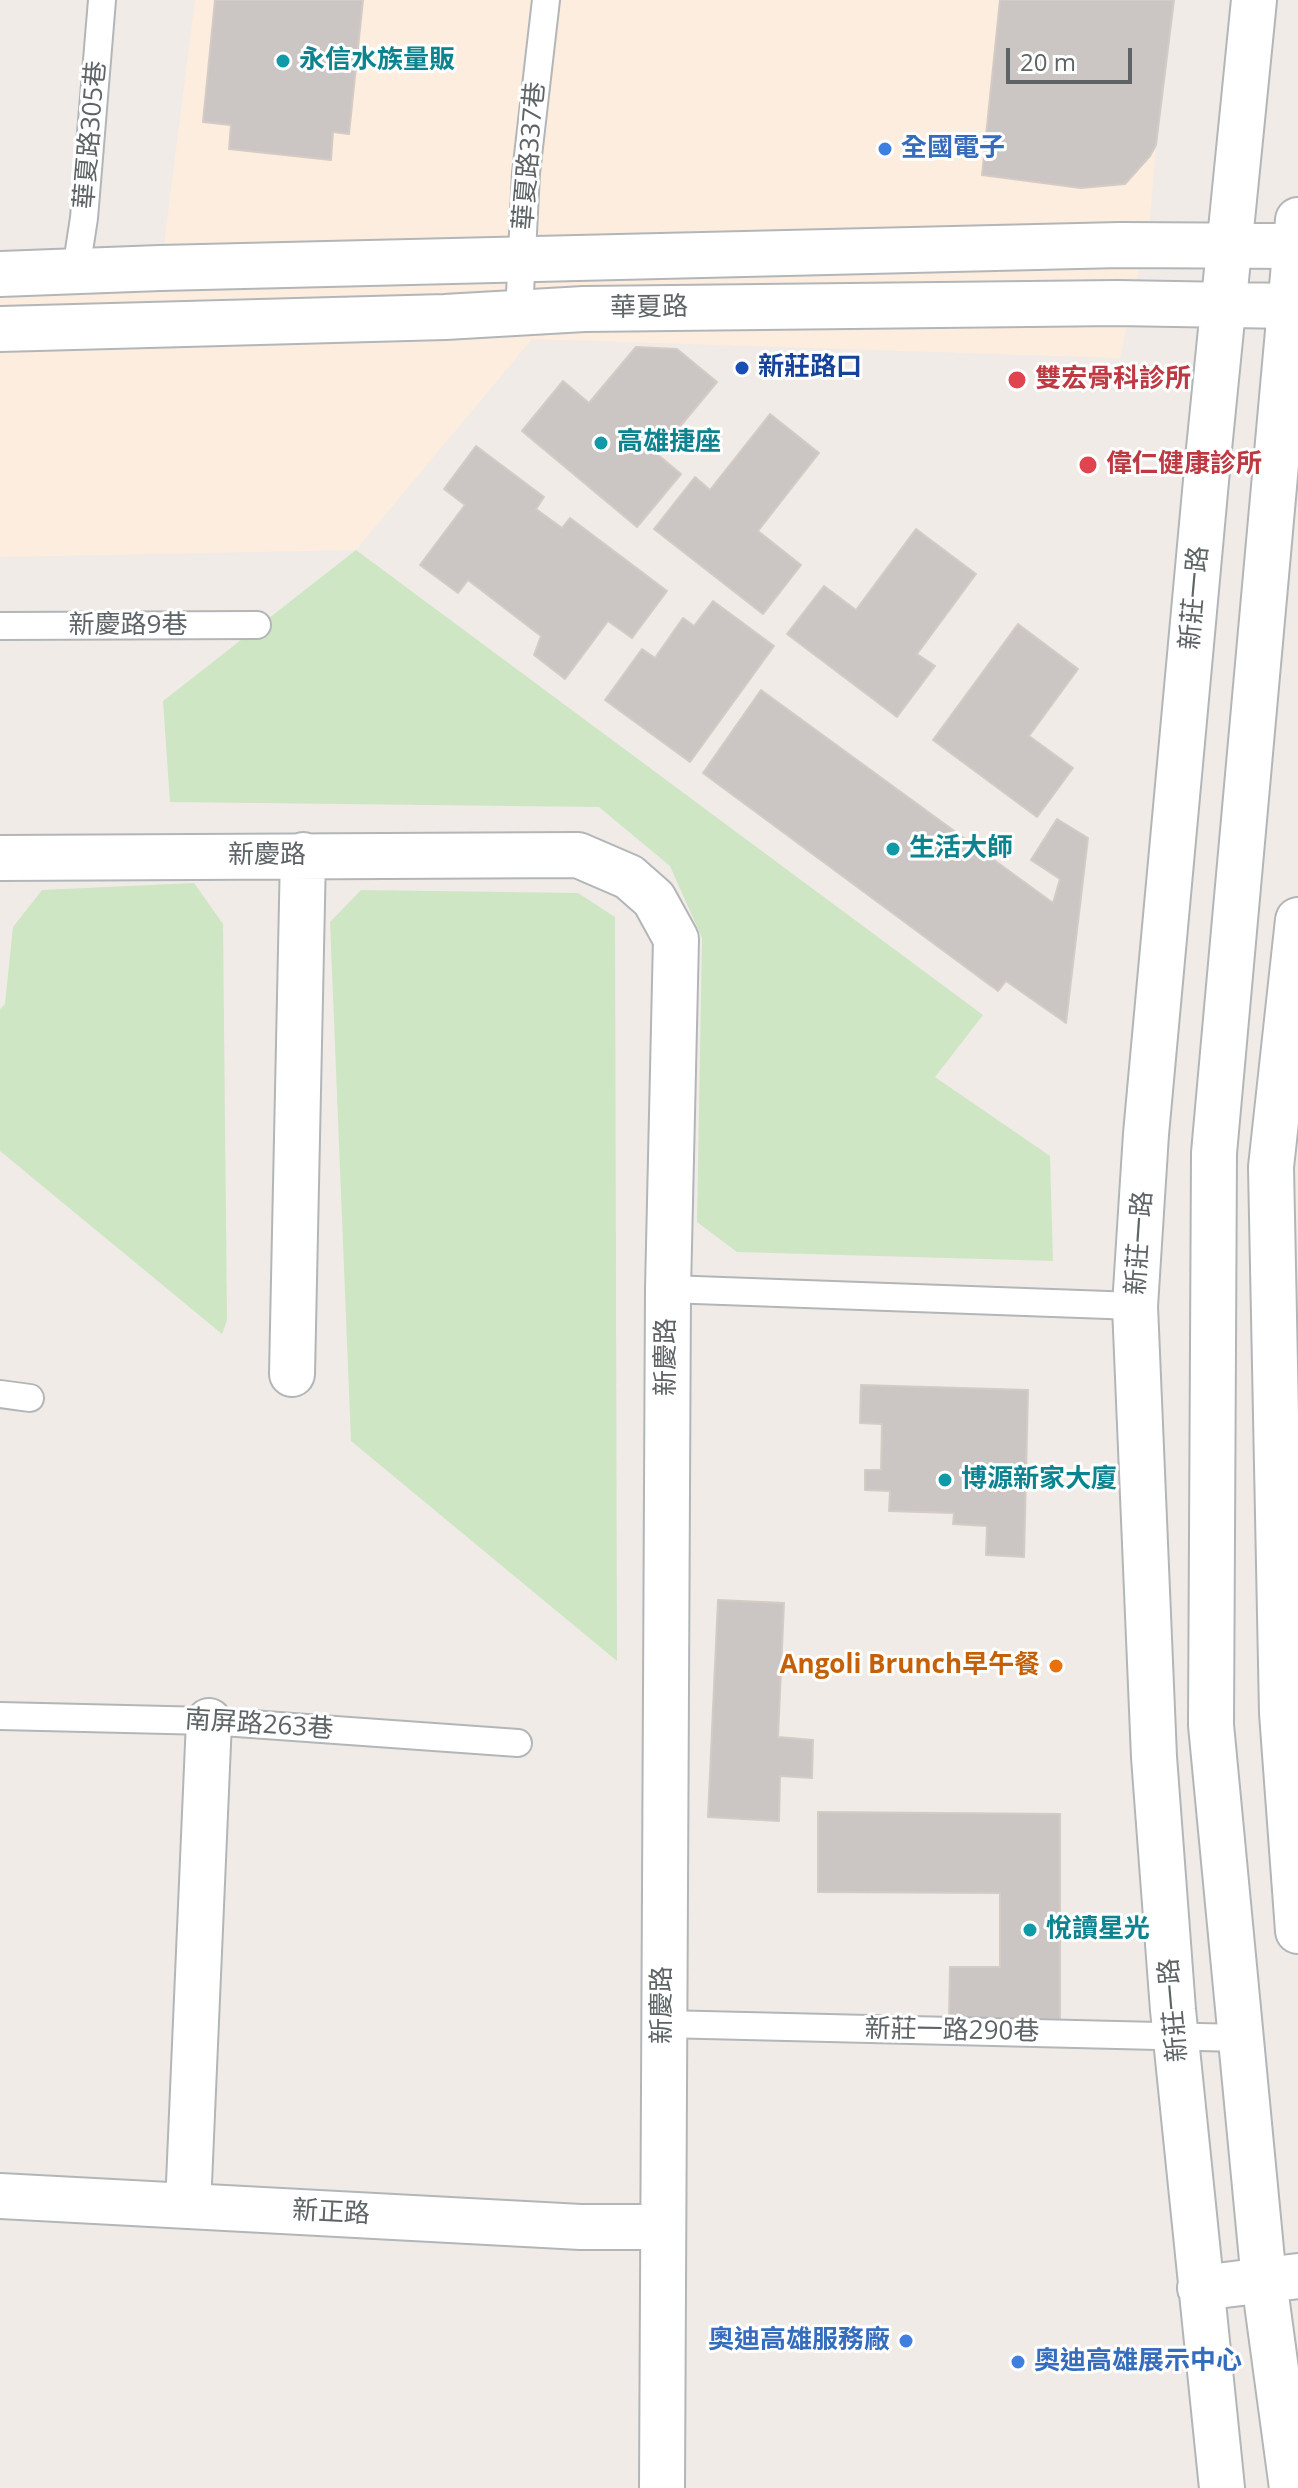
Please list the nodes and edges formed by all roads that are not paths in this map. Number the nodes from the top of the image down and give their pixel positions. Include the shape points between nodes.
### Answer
1 (102, 0) edge
2 (546, 0) edge
3 (1254, 0) edge
4 (1297, 237) edge
5 (1229, 245) junction
6 (521, 260) junction
7 (76, 270) junction
8 (0, 274) edge
9 (1223, 304) junction
10 (1294, 306) edge
11 (519, 313) junction
12 (0, 329) edge
13 (257, 625) dead end
14 (0, 626) edge
15 (303, 855) junction
16 (0, 858) edge
17 (1298, 920) edge
18 (668, 1289) junction
19 (1135, 1306) junction
20 (292, 1374) dead end
21 (0, 1394) edge
22 (30, 1398) dead end
23 (0, 1716) edge
24 (209, 1721) junction
25 (518, 1743) dead end
26 (1298, 1931) edge
27 (663, 2024) junction
28 (1176, 2036) junction
29 (1241, 2038) junction
30 (0, 2196) edge
31 (188, 2206) junction
32 (662, 2227) junction
33 (1281, 2278) edge
34 (1200, 2288) junction
35 (662, 2488) edge
36 (1222, 2488) edge
37 (1292, 2488) edge

1 - 7 lane, 華夏路305巷
2 - 6 lane, 華夏路337巷
3 - 5 street, 新莊一路
4 - 5 street, 華夏路
4 - 10 street
5 - 6 street, 華夏路
5 - 9 street, 新莊一路
6 - 7 street, 華夏路
6 - 11 lane, 華夏路337巷
7 - 8 street, 華夏路
9 - 10 street, 華夏路
9 - 11 street, 華夏路
9 - 19 street, 新莊一路 via 1146,1134
10 - 29 street via 1214,1153 1211,1725
11 - 12 street, 華夏路
13 - 14 lane, 新慶路9巷
15 - 16 street, 新慶路
15 - 18 street, 新慶路 via 578,855 629,877 654,899 676,939
15 - 20 street
17 - 26 street via 1271,1167 1282,1713
18 - 19 lane
18 - 27 street, 新慶路
19 - 28 street, 新莊一路 via 1154,1757
21 - 22 lane
23 - 24 lane, 南屏路263巷
24 - 25 lane, 南屏路263巷
24 - 31 street
27 - 28 lane, 新莊一路290巷
27 - 32 street, 新慶路
28 - 29 lane, 新莊一路290巷
28 - 34 street, 新莊一路
29 - 33 street
30 - 31 street, 新正路
31 - 32 street, 新正路
32 - 35 street, 新慶路
33 - 34 street
33 - 37 street
34 - 36 street, 新莊一路

